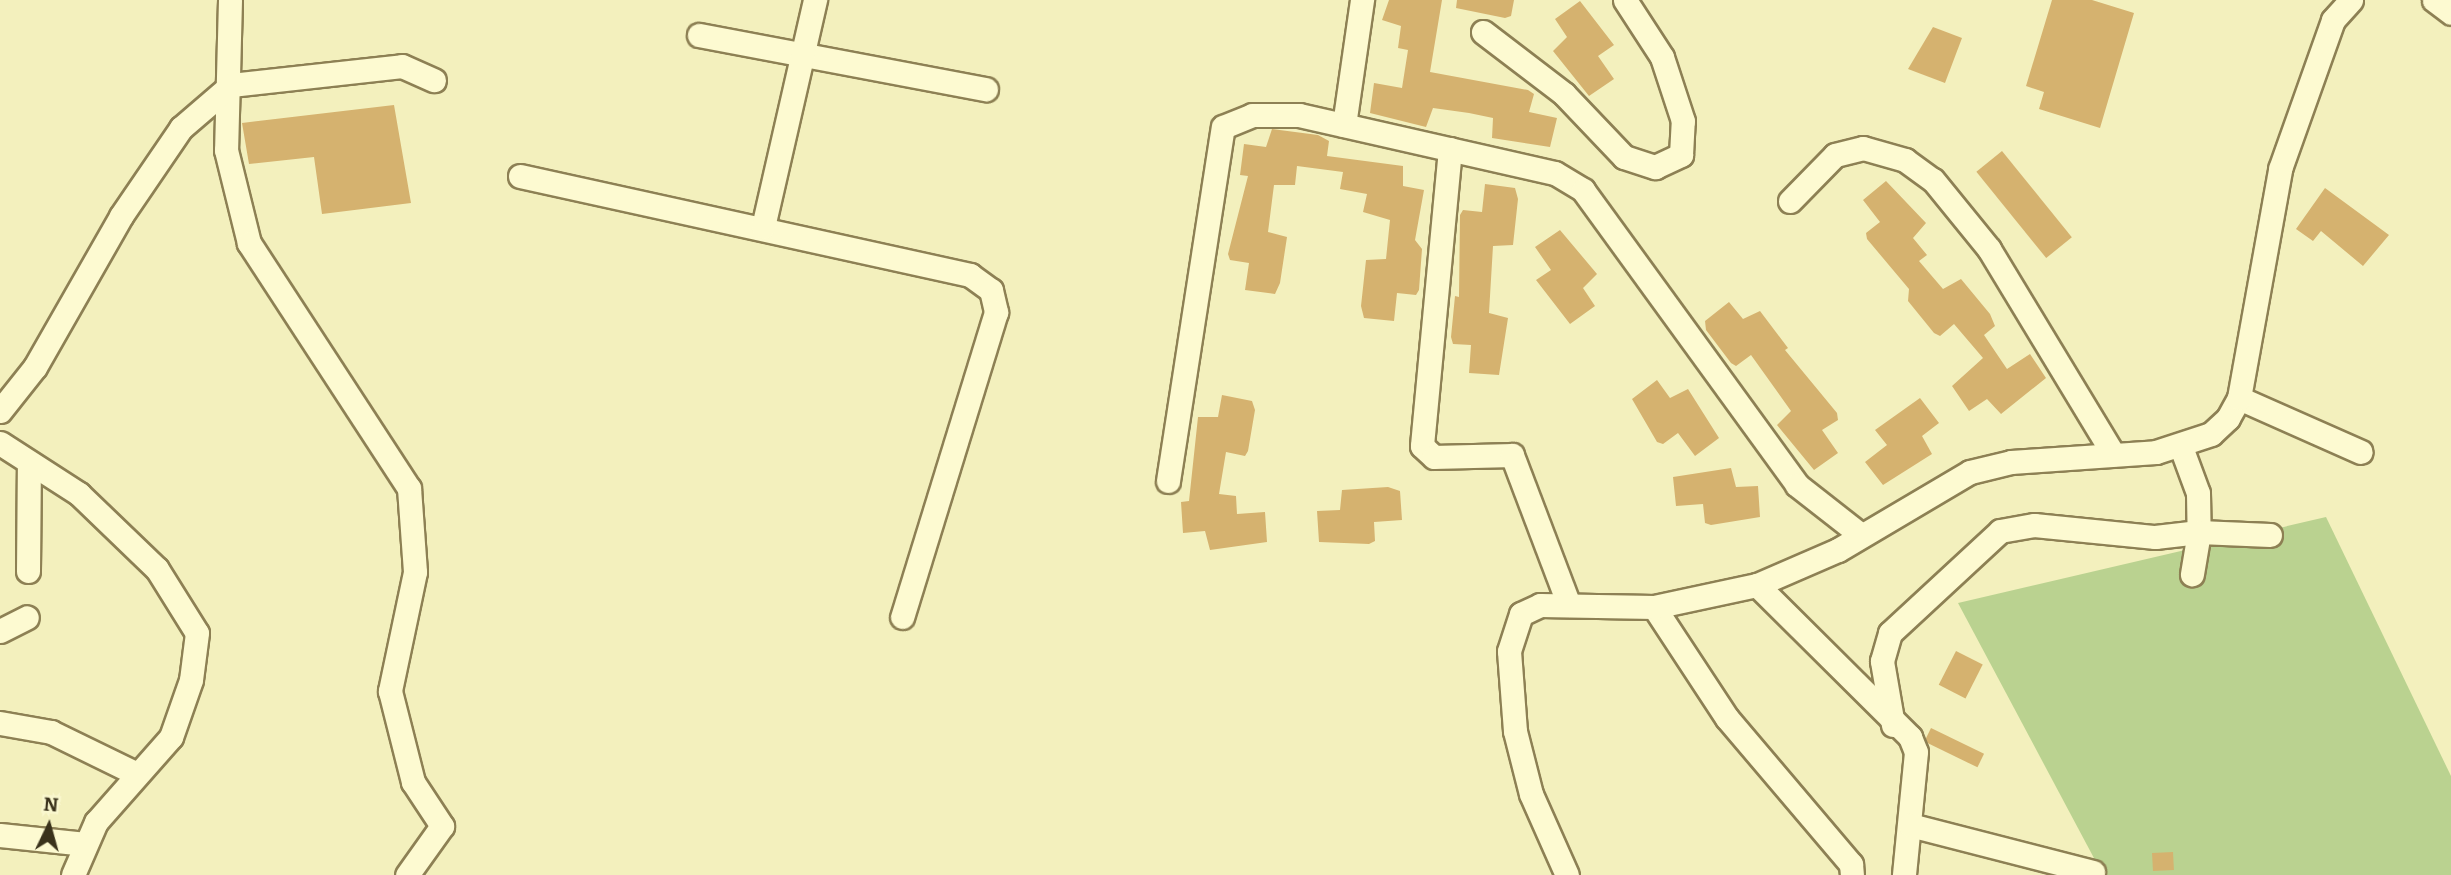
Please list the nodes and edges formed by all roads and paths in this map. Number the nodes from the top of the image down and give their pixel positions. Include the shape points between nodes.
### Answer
1 (230, 0) edge
2 (815, 0) edge
3 (1362, 0) edge
4 (1625, 0) edge
5 (2351, 0) edge
6 (2434, 0) edge
7 (2451, 13) edge
8 (1483, 32) dead end
9 (699, 35) dead end
10 (802, 56) junction
11 (434, 80) dead end
12 (231, 85) junction
13 (986, 89) dead end
14 (1344, 125) junction
15 (1450, 149) junction
16 (520, 176) dead end
17 (1790, 201) dead end
18 (763, 227) junction
19 (2239, 398) junction
20 (0, 411) edge
21 (0, 443) edge
22 (2181, 447) junction
23 (2361, 452) dead end
24 (2113, 454) junction
25 (29, 465) junction
26 (1168, 481) dead end
27 (2199, 532) junction
28 (1861, 535) junction
29 (2270, 535) dead end
30 (28, 571) dead end
31 (2192, 574) dead end
32 (1757, 585) junction
33 (1569, 605) junction
34 (1654, 607) junction
35 (27, 617) dead end
36 (902, 617) dead end
37 (0, 631) edge
38 (0, 723) edge
39 (1893, 725) junction
40 (137, 774) junction
41 (1910, 825) junction
42 (0, 835) edge
43 (86, 844) junction
44 (2093, 873) dead end
45 (72, 875) edge
46 (407, 875) edge
47 (1567, 875) edge
48 (1852, 875) edge
49 (1904, 875) edge

1 - 12 street
2 - 10 street
3 - 14 street
4 - 8 street via 1662,57 1683,121 1681,155 1655,167 1625,157 1564,94
5 - 19 street via 2333,20 2280,169
6 - 7 street
9 - 10 street
10 - 13 street
10 - 18 street
11 - 12 street via 401,66
12 - 20 street via 181,128 126,208 35,367
12 - 46 street via 226,150 249,243 409,488 415,572 390,691 413,782 442,826
14 - 15 street
14 - 26 street via 1299,115 1252,115 1223,127
15 - 28 street via 1555,173 1583,190 1797,485
15 - 33 street via 1422,446 1434,457 1512,455
16 - 18 street
17 - 24 street via 1835,156 1863,148 1905,160 1933,180 1989,249
18 - 36 street via 970,275 991,290 996,312
19 - 22 street via 2211,434
19 - 23 street
21 - 25 street
22 - 24 street
22 - 27 street via 2197,493
24 - 28 street via 2011,462 1970,472
25 - 30 street
25 - 40 street via 79,494 157,569 197,633 183,712 155,761
27 - 29 street
27 - 31 street
27 - 39 street via 2155,537 2034,525 2000,531 1889,633 1882,661
28 - 32 street
32 - 34 street
32 - 39 street
33 - 34 street
33 - 47 street via 1540,605 1521,614 1509,651 1515,731 1531,794
34 - 48 street via 1727,718 1851,864
35 - 37 street
38 - 40 street via 51,732
39 - 41 street via 1910,737 1916,752
40 - 43 street via 112,800
41 - 44 street
41 - 49 street
42 - 43 street
43 - 45 street

